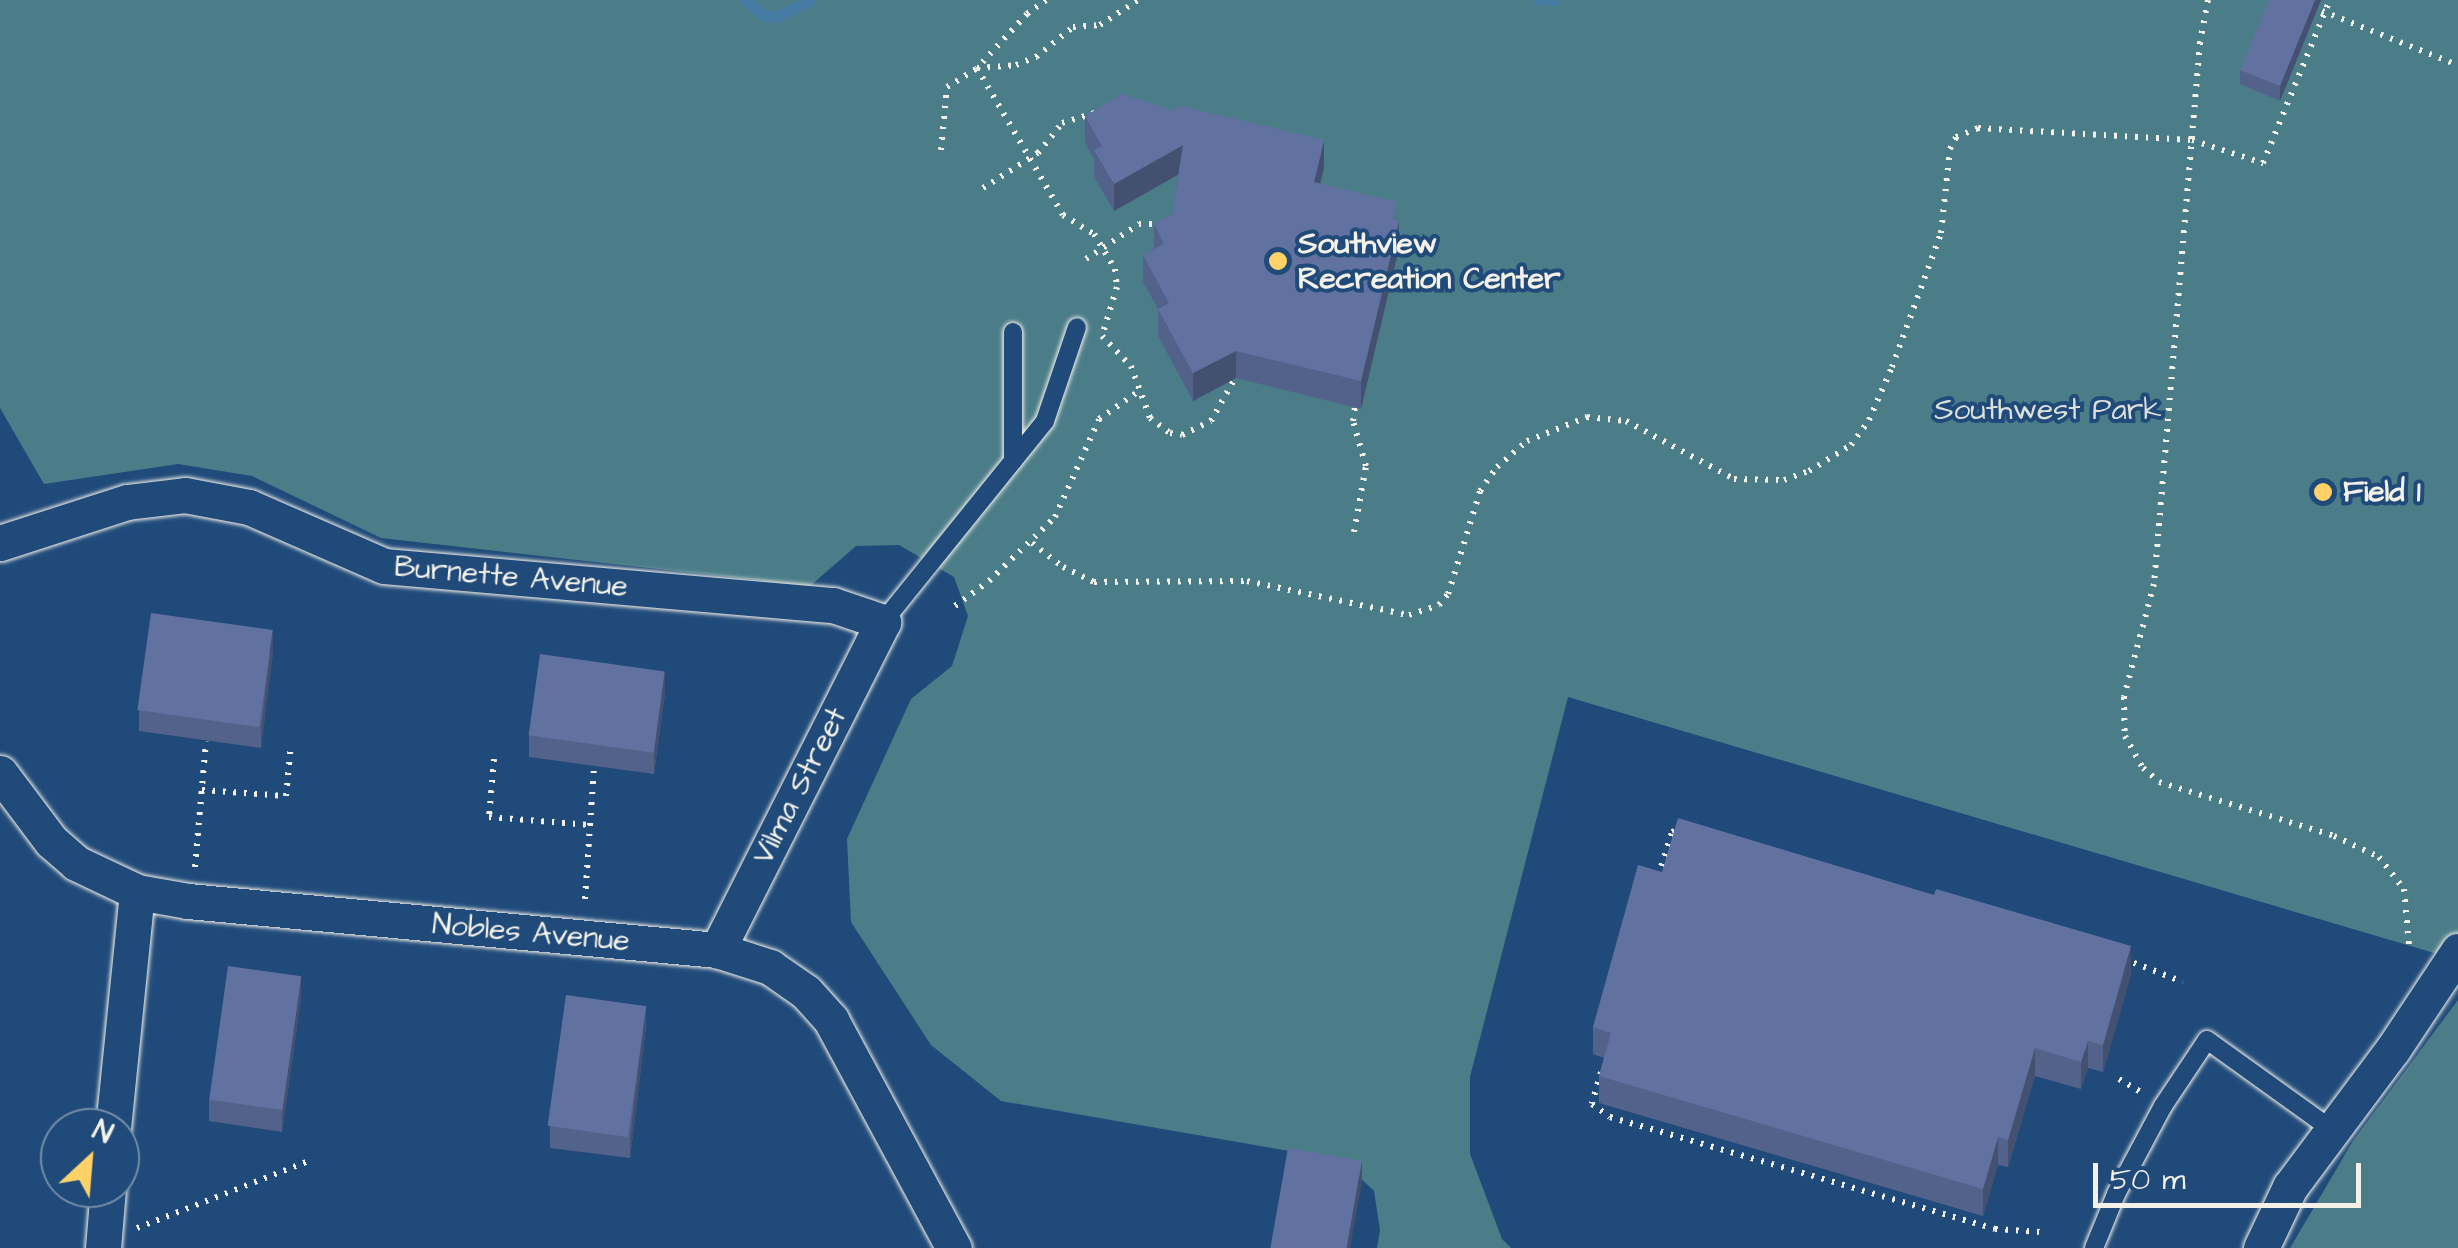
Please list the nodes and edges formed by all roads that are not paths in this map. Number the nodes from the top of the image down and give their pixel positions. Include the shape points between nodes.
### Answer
1 (1078, 326) dead end
2 (1013, 332) dead end
3 (1012, 461) junction
4 (35, 535) junction
5 (0, 543) edge
6 (0, 570) edge
7 (883, 622) junction
8 (0, 773) edge
9 (138, 892) junction
10 (716, 950) junction
11 (2458, 951) edge
12 (115, 1108) edge
13 (2331, 1129) junction
14 (111, 1208) edge
15 (115, 1240) edge
16 (954, 1248) edge
17 (2094, 1248) edge
18 (2261, 1248) edge

1 - 3 lane via 1046,421
2 - 3 lane
3 - 7 lane
4 - 5 street, Burnette Avenue
4 - 6 street, Burnette Avenue
4 - 7 street, Burnette Avenue via 126,502 184,495 249,507 384,566 833,605
7 - 10 street, Vilma Street
8 - 9 street, Nobles Avenue via 51,842 76,864
9 - 10 street, Nobles Avenue
9 - 12 street
10 - 16 street, Nobles Avenue via 770,967 831,1020
11 - 13 street
13 - 17 lane via 2208,1040 2163,1106
13 - 18 street via 2290,1187
14 - 15 street

